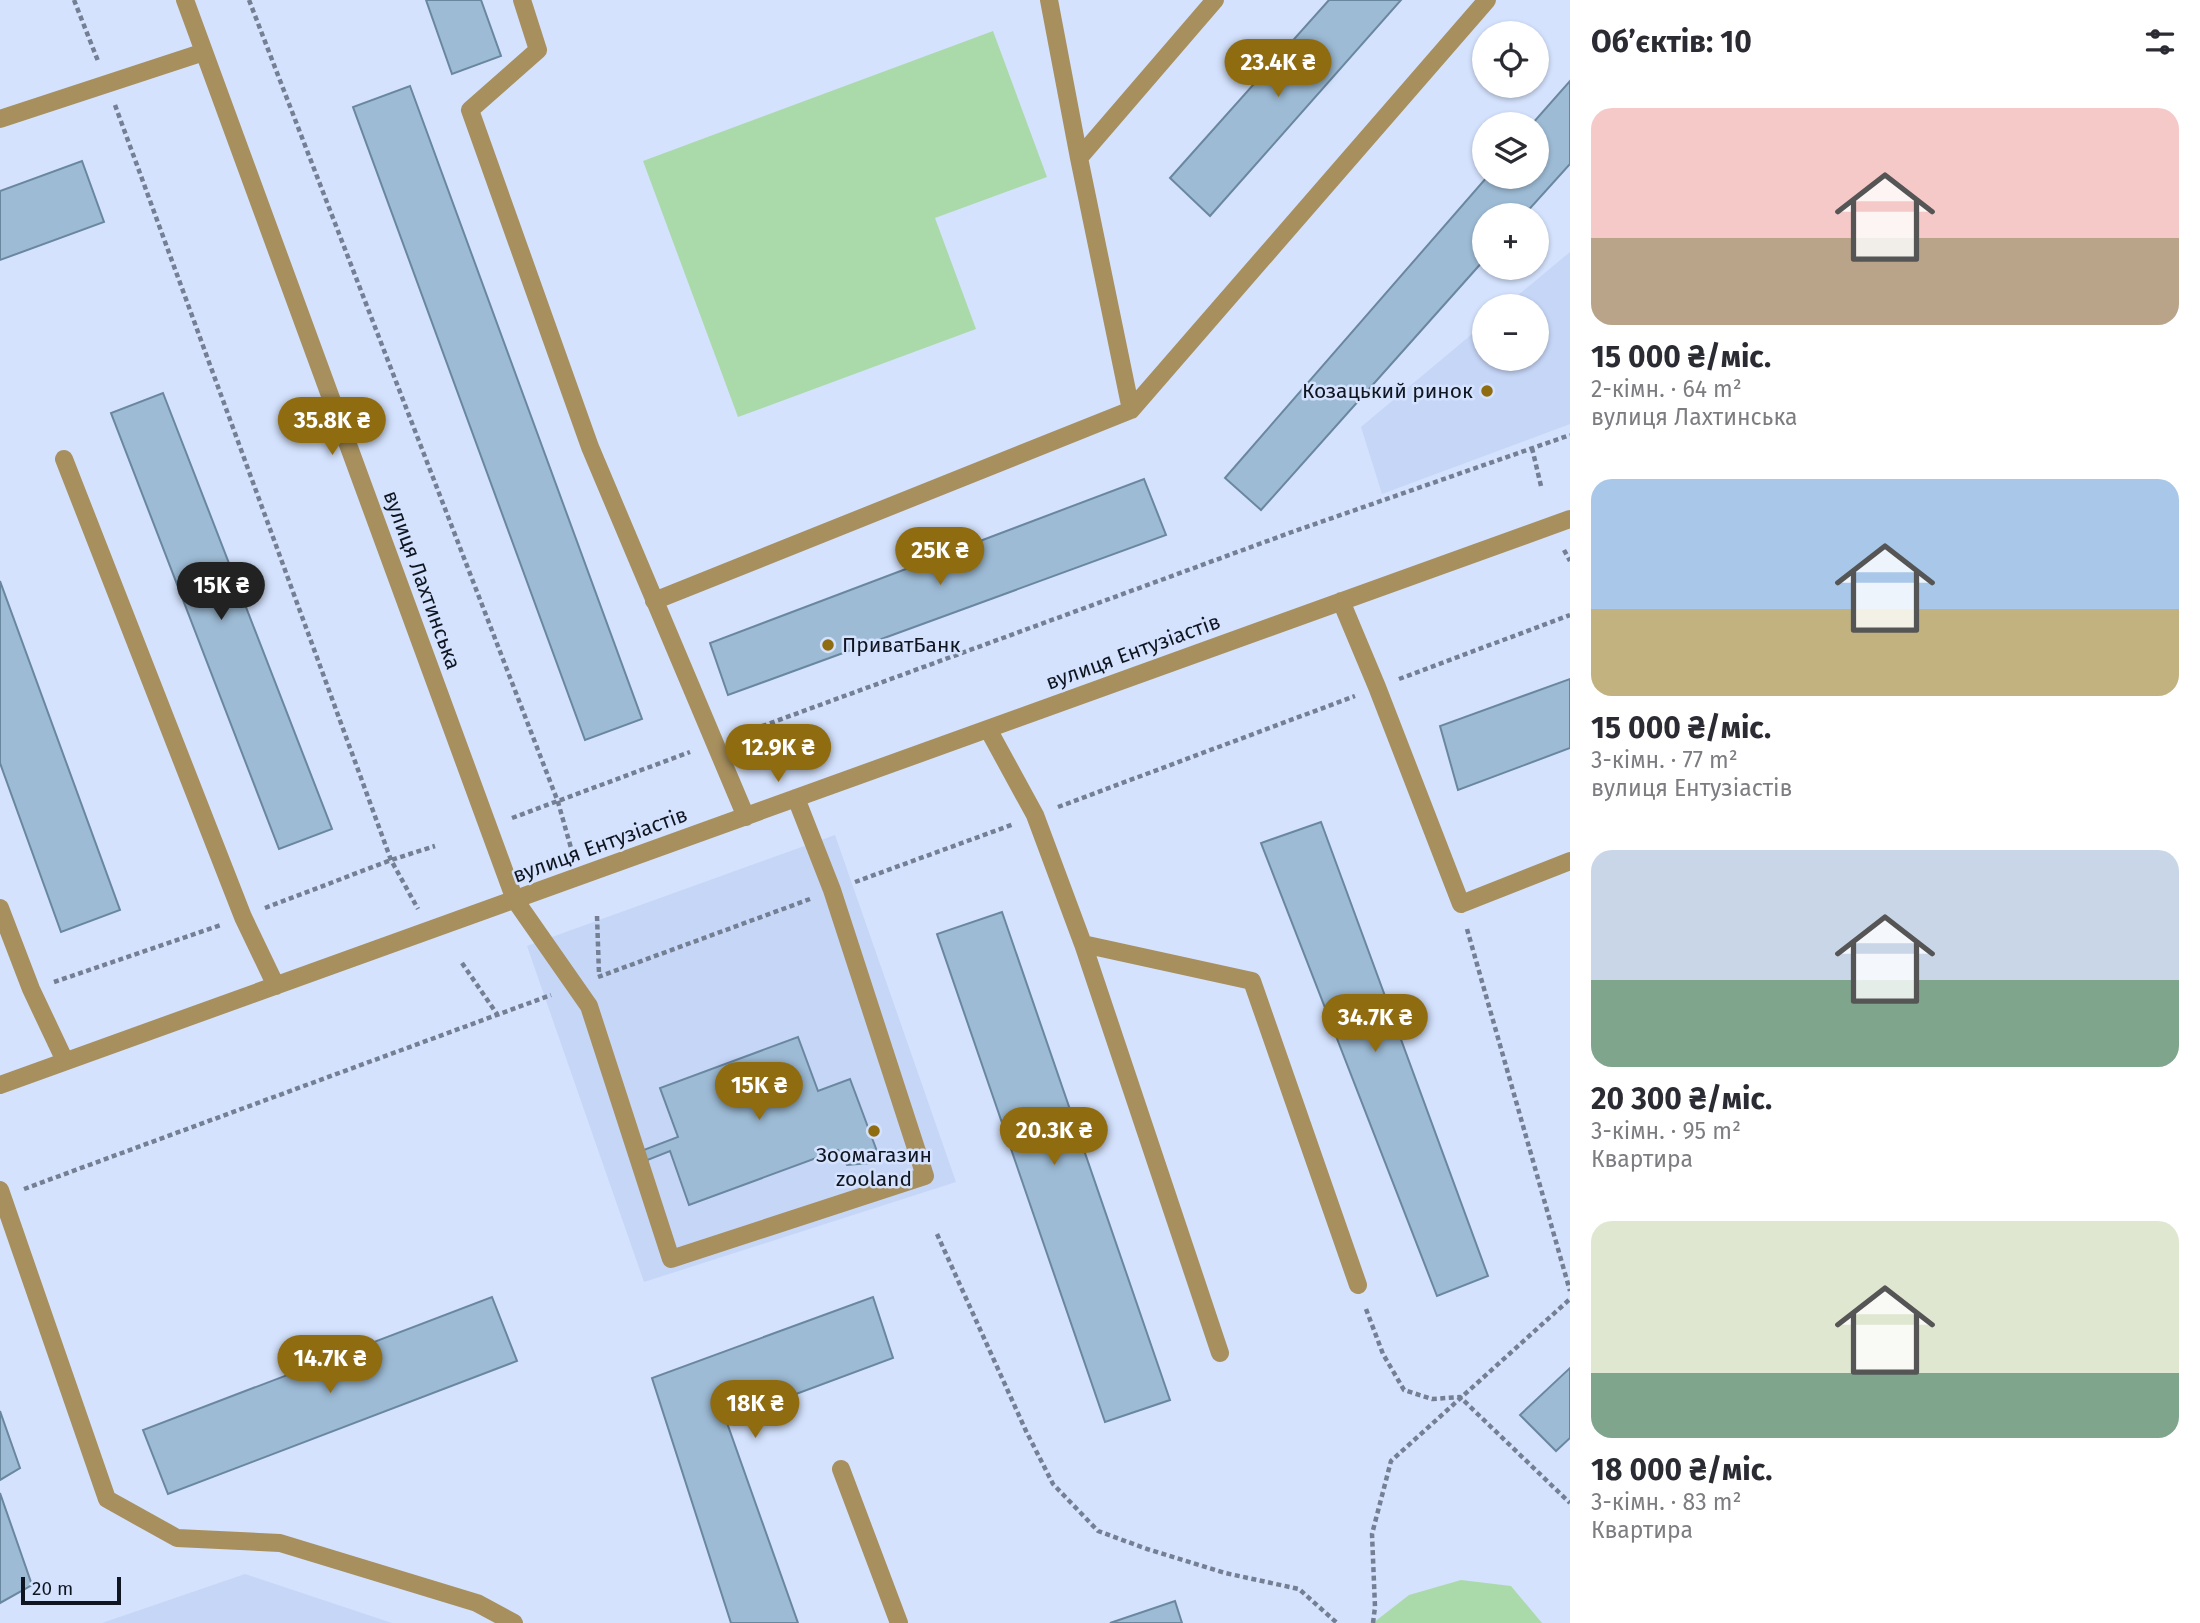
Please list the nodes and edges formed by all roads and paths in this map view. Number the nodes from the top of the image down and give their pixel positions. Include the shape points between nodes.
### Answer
1 (74, 0) edge
2 (185, 0) edge
3 (249, 0) edge
4 (522, 0) edge
5 (1049, 0) edge
6 (1214, 0) edge
7 (1487, 0) edge
8 (204, 51) junction
9 (107, 82) junction
10 (0, 119) edge
11 (1079, 158) junction
12 (1131, 410) junction
13 (1570, 435) edge
14 (1532, 448) junction
15 (64, 458) dead end
16 (1541, 486) dead end
17 (1570, 519) edge
18 (1564, 550) dead end
19 (1570, 561) edge
20 (654, 601) junction
21 (1341, 601) junction
22 (1570, 615) edge
23 (1377, 687) junction
24 (988, 729) junction
25 (715, 743) junction
26 (796, 798) junction
27 (558, 802) junction
28 (1035, 816) junction
29 (746, 817) junction
30 (507, 820) dead end
31 (571, 848) dead end
32 (1570, 861) edge
33 (832, 891) junction
34 (515, 900) junction
35 (1461, 904) junction
36 (0, 908) edge
37 (419, 911) dead end
38 (597, 915) dead end
39 (1083, 944) junction
40 (462, 963) dead end
41 (599, 977) junction
42 (276, 986) junction
43 (575, 986) junction
44 (497, 1014) junction
45 (65, 1061) junction
46 (0, 1086) edge
47 (1, 1193) edge
48 (937, 1234) dead end
49 (1357, 1285) joint
50 (1570, 1291) edge
51 (1570, 1299) edge
52 (1220, 1353) dead end
53 (1460, 1397) junction
54 (841, 1469) dead end
55 (1570, 1503) edge
56 (514, 1623) edge
57 (900, 1623) edge
58 (1337, 1623) edge
59 (1373, 1623) edge

1 - 9 path
2 - 8 street, вулиця Лахтинська
3 - 27 path
4 - 20 street via 538,50 470,110 590,447
5 - 11 street
6 - 11 street
7 - 12 street
8 - 9 street
8 - 34 street, вулиця Лахтинська
9 - 10 street
9 - 37 path via 391,860
11 - 12 street
12 - 20 street
13 - 14 path
14 - 16 path
14 - 25 path
15 - 42 street via 243,917
17 - 21 street, вулиця Ентузіастів
18 - 19 path
20 - 25 street
21 - 23 street
21 - 24 street, вулиця Ентузіастів
22 - 23 path
23 - 28 path
23 - 35 street
24 - 26 street, вулиця Ентузіастів
24 - 28 street
25 - 27 path
25 - 29 street
26 - 29 street, вулиця Ентузіастів
26 - 33 street
27 - 30 path
27 - 31 path
28 - 33 path
28 - 39 street
29 - 34 street, вулиця Ентузіастів
32 - 35 street
33 - 41 path
33 - 43 street, вулиця Лахтинська via 925,1176 671,1259 589,1006
34 - 42 street, вулиця Ентузіастів
34 - 43 street, вулиця Лахтинська
35 - 50 path
36 - 45 street
38 - 41 path
39 - 49 street via 1252,981
39 - 52 street
40 - 44 path
41 - 43 path
42 - 45 street, вулиця Ентузіастів
43 - 44 path
44 - 47 path
45 - 46 street, вулиця Ентузіастів
47 - 56 street via 107,1499 177,1538 280,1543 477,1603
48 - 58 path via 1054,1484 1098,1531 1225,1573 1300,1589
49 - 53 path via 1383,1354 1404,1390 1432,1399
51 - 53 path
53 - 55 path
53 - 59 path via 1391,1461 1372,1534
54 - 57 street

